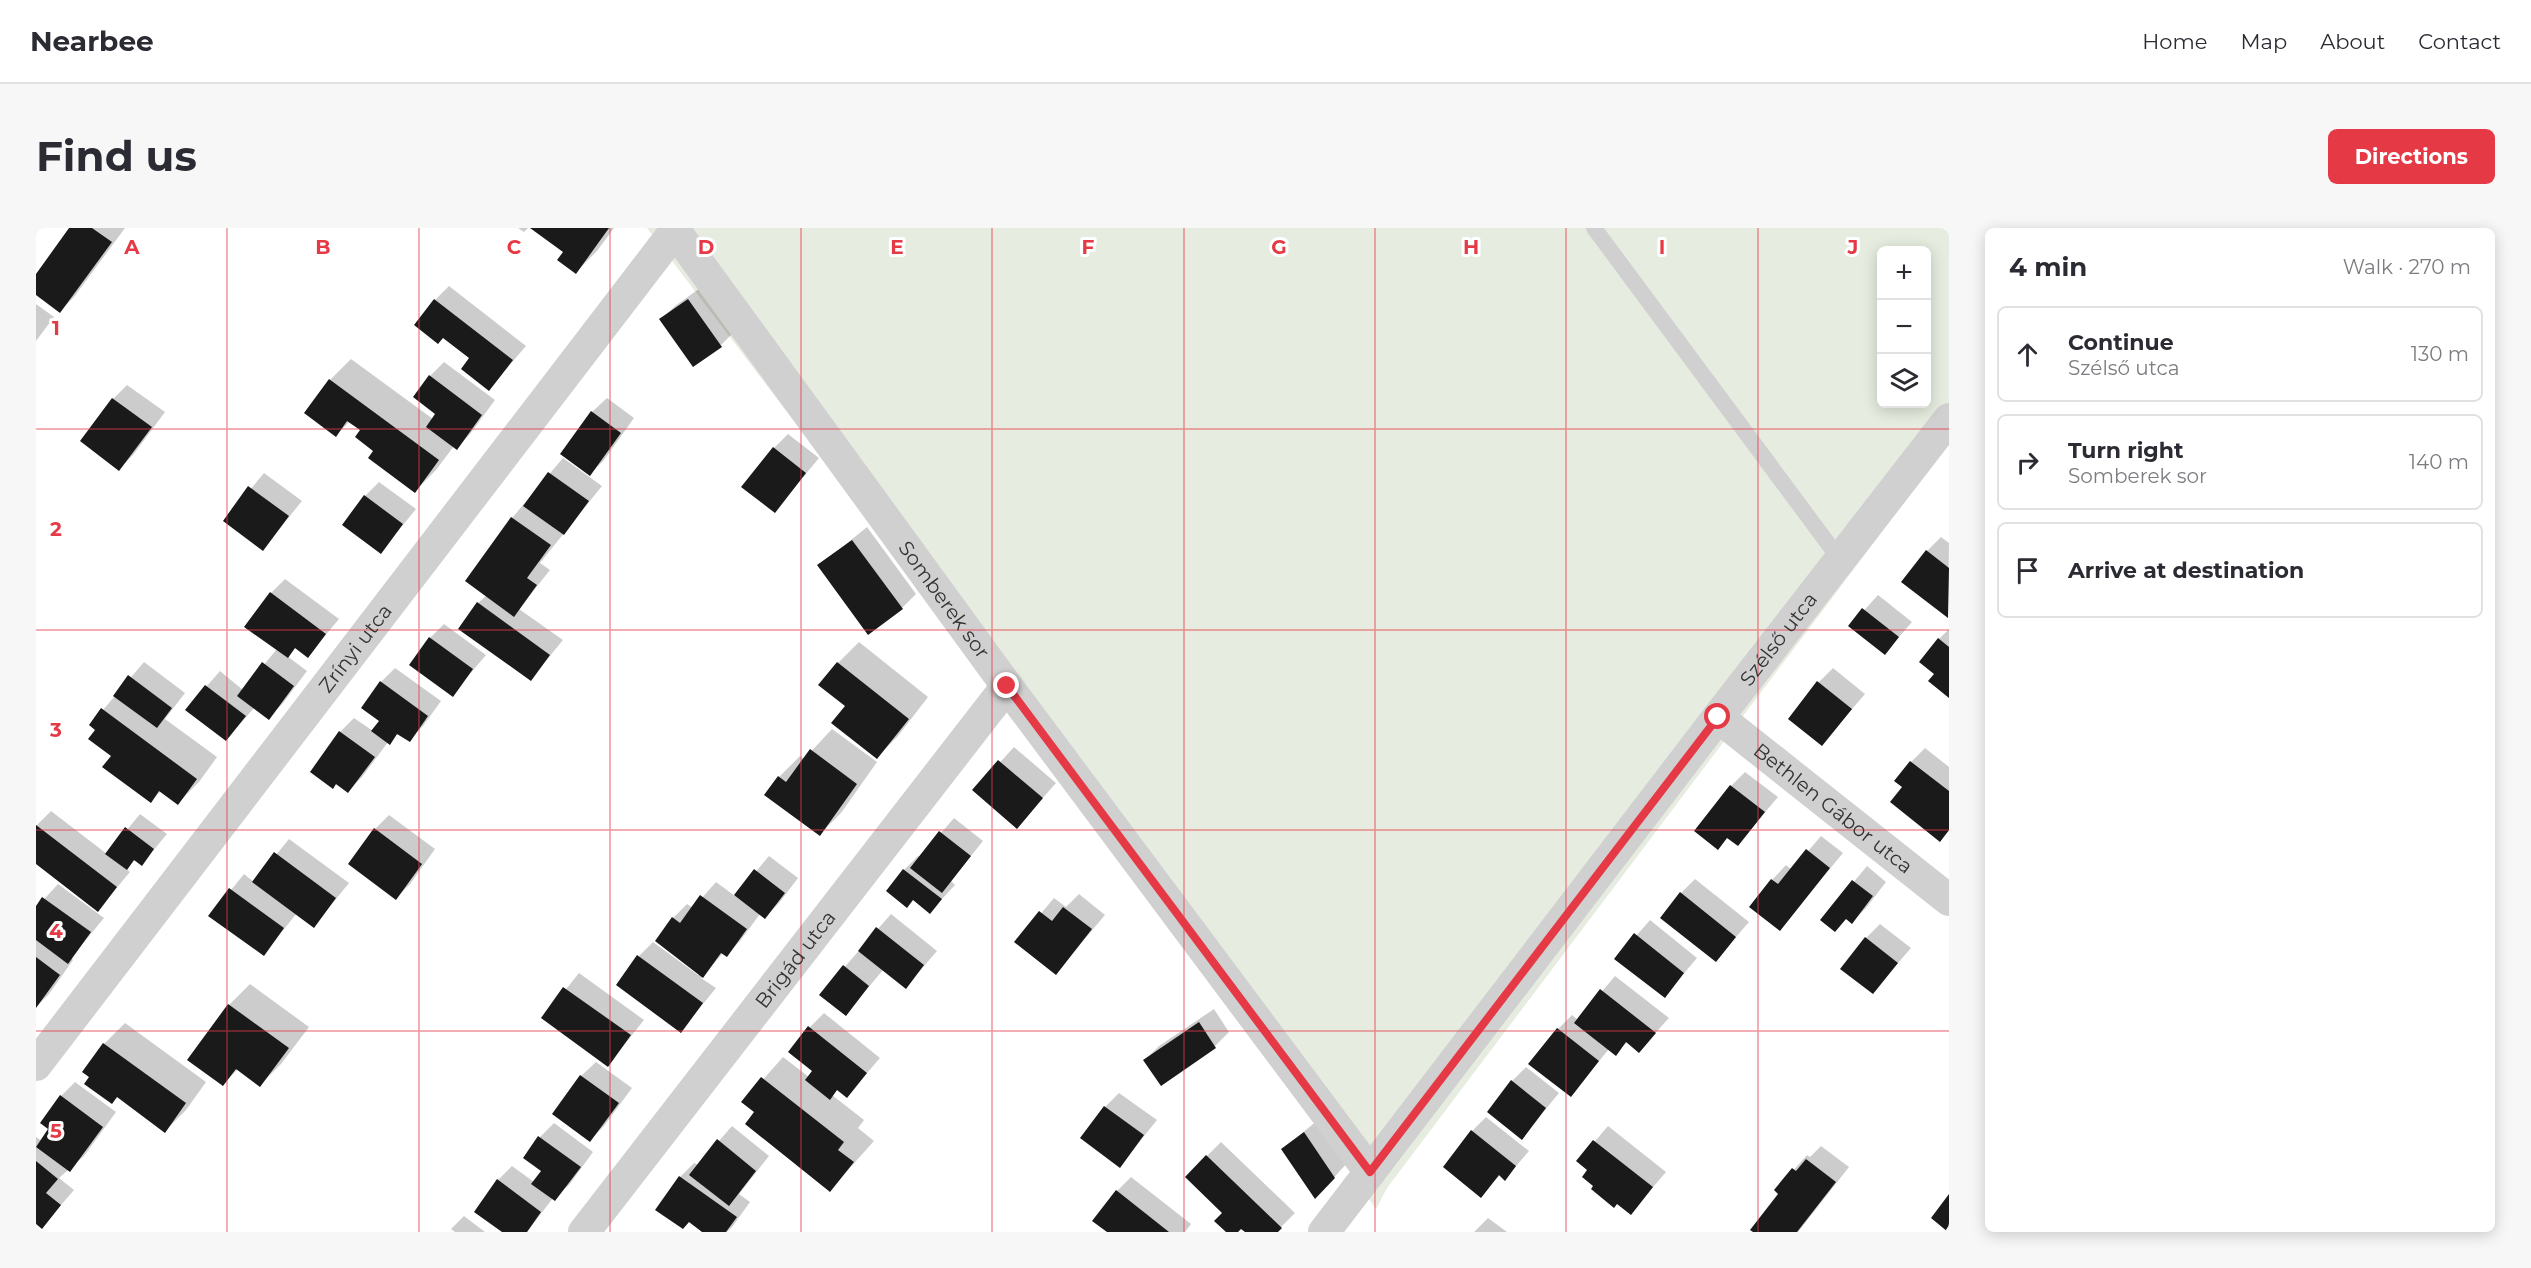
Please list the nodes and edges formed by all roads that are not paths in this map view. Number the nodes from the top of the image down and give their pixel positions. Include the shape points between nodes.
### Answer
1 (1594, 228) edge
2 (674, 229) edge
3 (1949, 420) edge
4 (1841, 561) junction
5 (1007, 686) junction
6 (1718, 717) junction
7 (1949, 900) edge
8 (36, 1065) edge
9 (1370, 1172) junction
10 (585, 1232) edge
11 (1324, 1232) edge

1 - 4 lane
2 - 5 street, Somberek sor
2 - 8 street, Zrínyi utca
3 - 4 street, Szélső utca
4 - 6 street, Szélső utca
5 - 9 street, Somberek sor
5 - 10 street, Brigád utca
6 - 7 street, Bethlen Gábor utca
6 - 9 street, Szélső utca
9 - 11 street, Szélső utca

